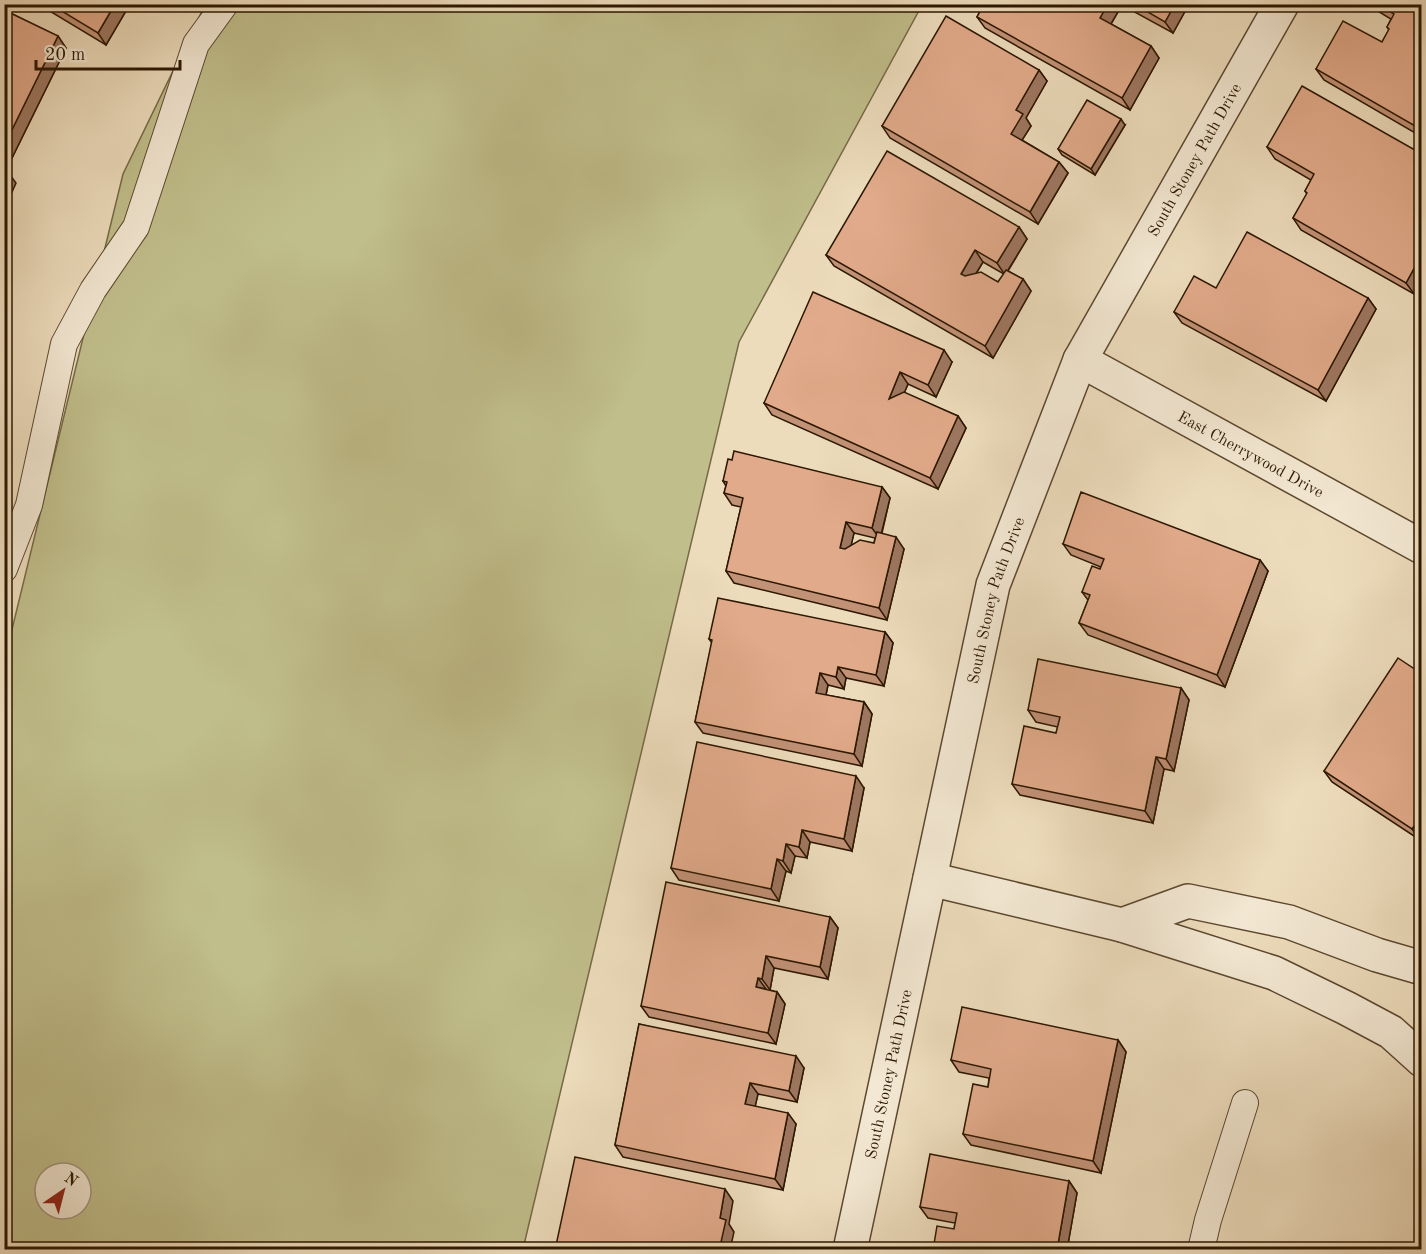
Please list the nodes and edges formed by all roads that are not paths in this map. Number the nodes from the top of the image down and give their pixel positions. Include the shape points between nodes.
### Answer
1 (225, 4) edge
2 (1282, 4) edge
3 (1080, 360) junction
4 (1422, 547) edge
5 (4, 569) edge
6 (930, 879) junction
7 (1122, 925) junction
8 (1422, 968) edge
9 (1417, 1045) edge
10 (1245, 1103) dead end
11 (850, 1250) edge
12 (1201, 1250) edge

1 - 5 lane via 196,44 136,227 93,290 64,344 29,505
2 - 3 street, South Stoney Path Drive
3 - 4 street, East Cherrywood Drive
3 - 6 street, South Stoney Path Drive via 993,585
6 - 7 street
6 - 11 street, South Stoney Path Drive
7 - 8 street via 1188,901 1289,922
7 - 9 street via 1274,973
10 - 12 lane

